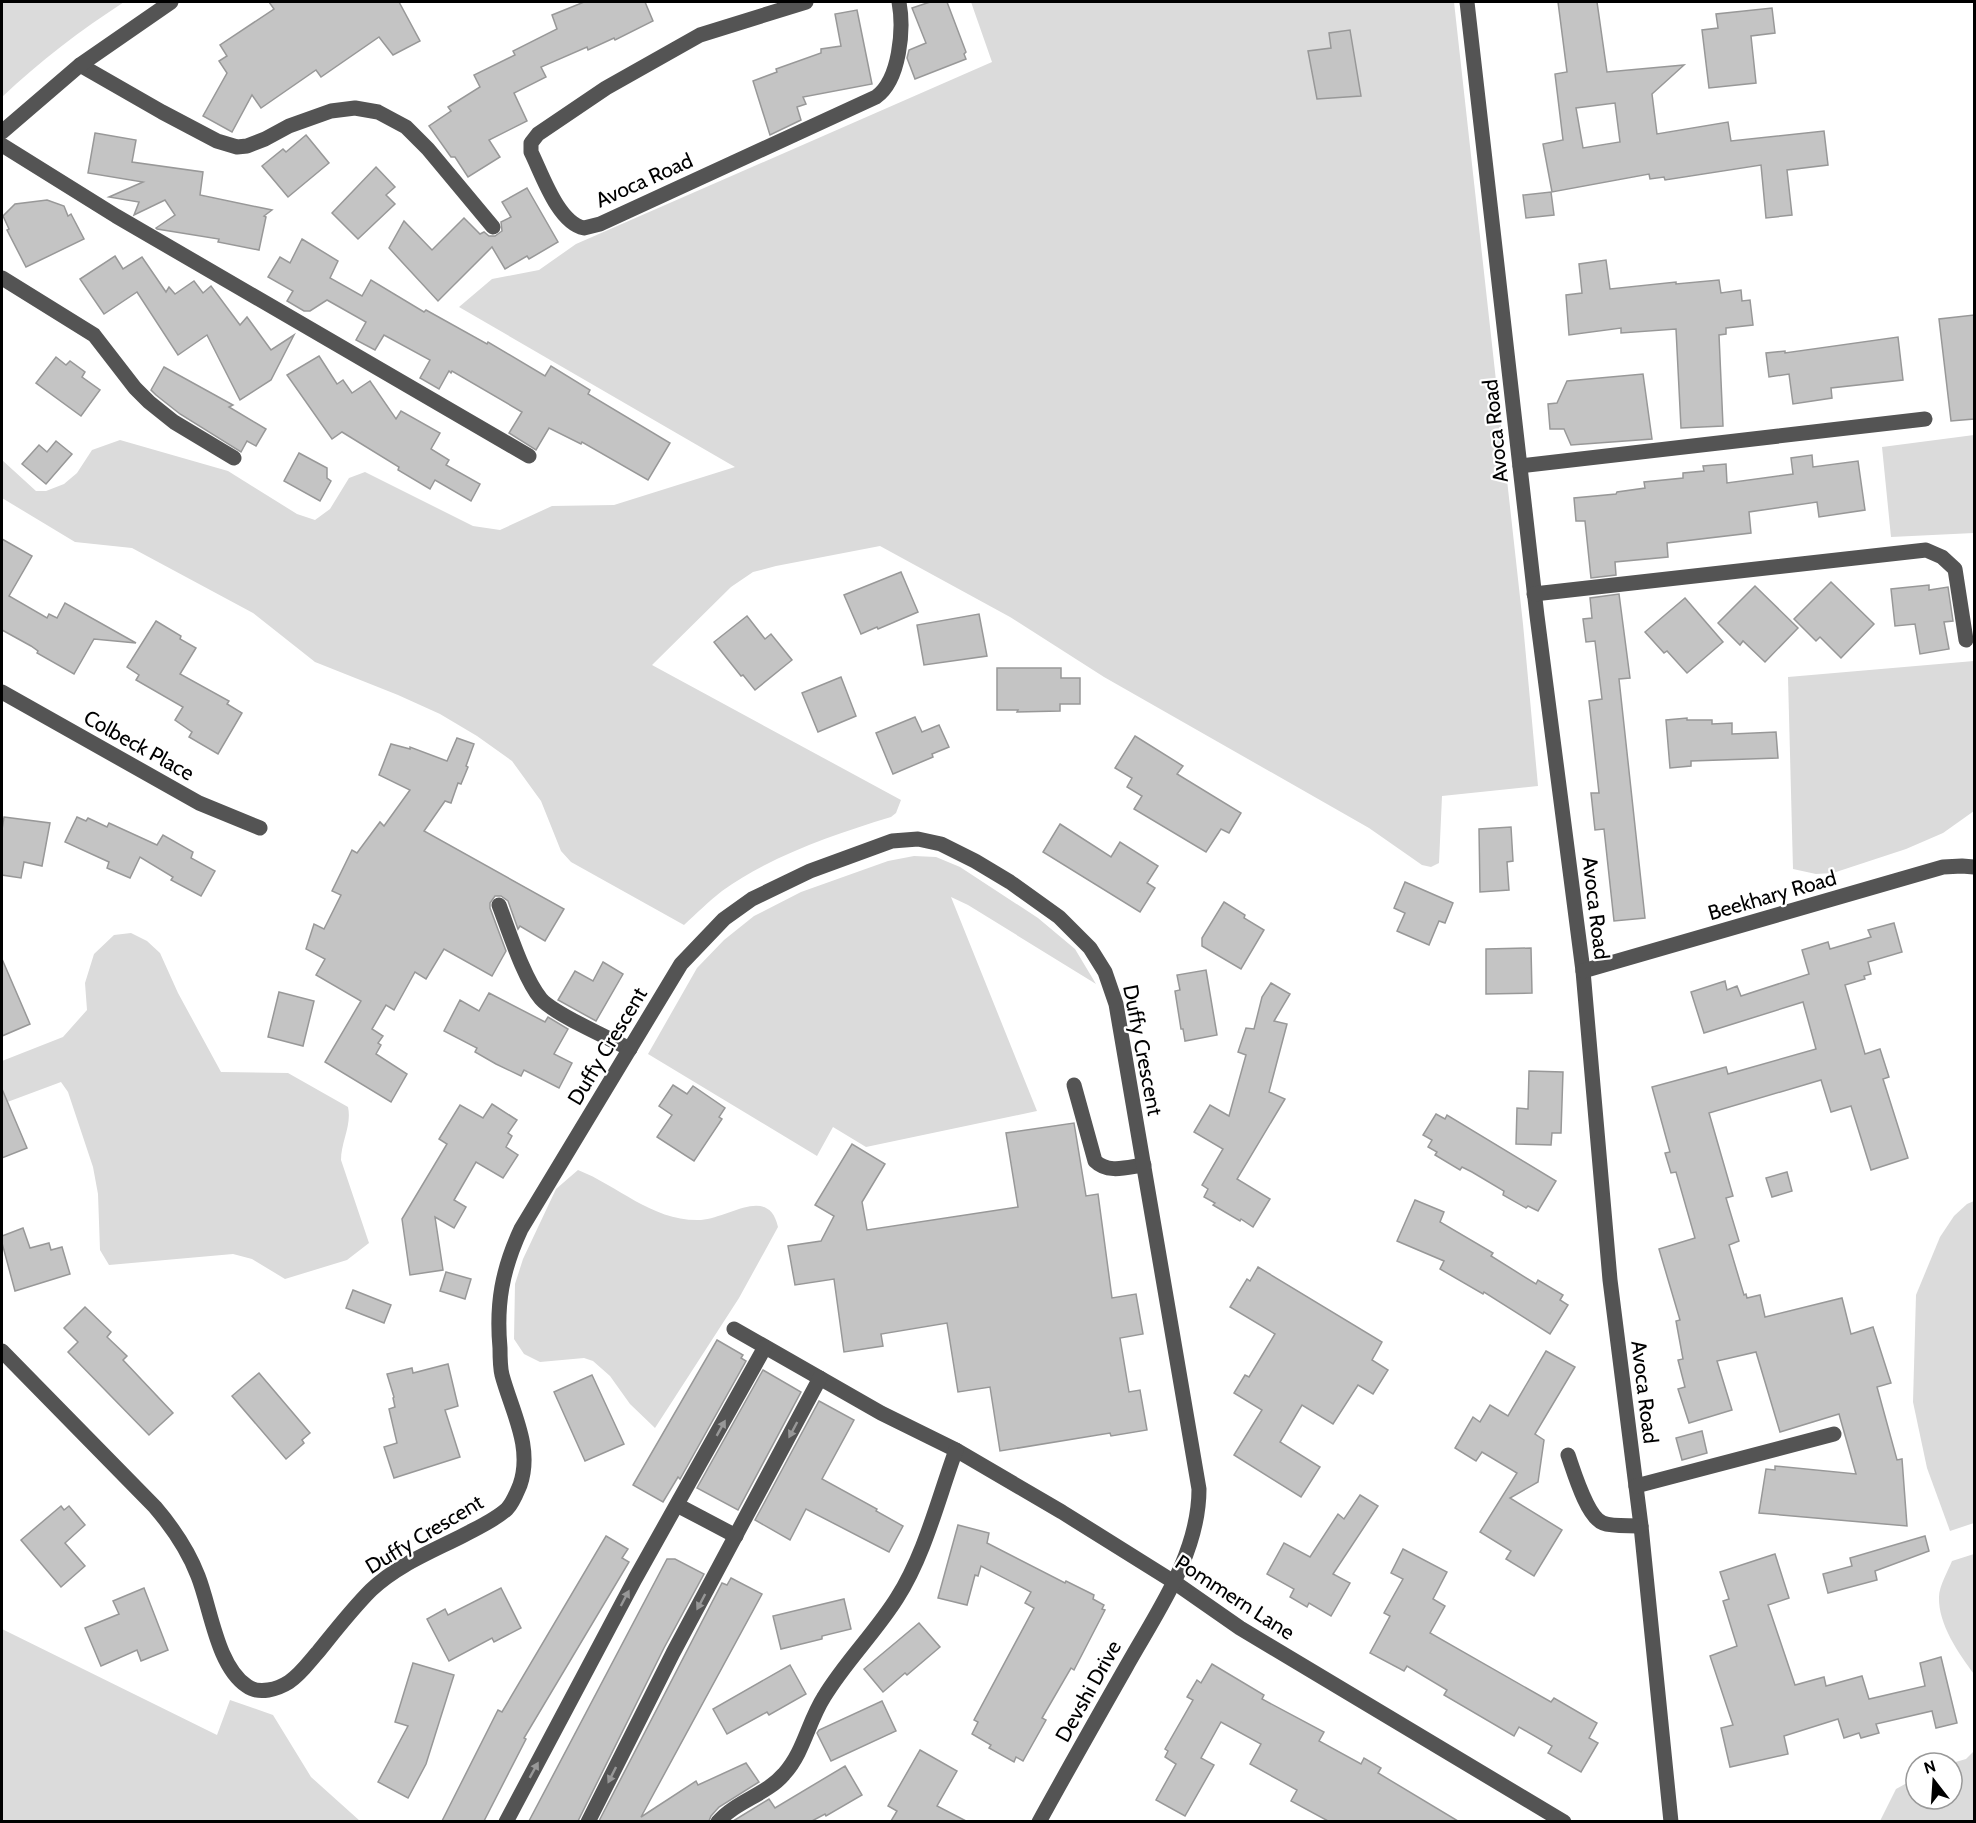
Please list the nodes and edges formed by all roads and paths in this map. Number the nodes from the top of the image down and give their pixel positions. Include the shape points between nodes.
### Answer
1 (171, 2) edge
2 (806, 2) edge
3 (899, 2) edge
4 (1467, 2) edge
5 (80, 64) junction
6 (2, 132) edge
7 (2, 145) edge
8 (493, 227) dead end
9 (2, 278) edge
10 (1925, 419) dead end
11 (529, 456) dead end
12 (234, 458) dead end
13 (1520, 466) junction
14 (1534, 594) junction
15 (1966, 640) dead end
16 (2, 692) edge
17 (260, 828) dead end
18 (1974, 867) edge
19 (499, 905) dead end
20 (1583, 971) junction
21 (630, 1049) junction
22 (1074, 1085) dead end
23 (1144, 1165) junction
24 (734, 1329) dead end
25 (765, 1347) junction
26 (2, 1351) edge
27 (820, 1378) junction
28 (1834, 1434) dead end
29 (956, 1450) junction
30 (1568, 1455) dead end
31 (1636, 1486) junction
32 (676, 1505) junction
33 (1641, 1526) junction
34 (736, 1536) junction
35 (1174, 1582) junction
36 (506, 1821) edge
37 (588, 1821) edge
38 (718, 1821) edge
39 (1039, 1821) edge
40 (1564, 1821) edge
41 (1671, 1821) edge

1 - 5 street
2 - 3 street, Avoca Road via 700,34 606,88 538,134 531,143 531,152 558,207 569,220 584,228 600,224 876,97 891,80 901,26
4 - 13 street, Avoca Road
5 - 6 street
5 - 8 street via 162,112 217,141 237,147 265,140 289,126 331,111 355,108 378,112 406,127
7 - 11 street via 116,216
9 - 12 street via 94,335 148,402
10 - 13 street
13 - 14 street, Avoca Road
14 - 15 street via 1926,550 1955,569
14 - 20 street, Avoca Road
16 - 17 street, Colbeck Place via 199,803
18 - 20 street, Beekhary Road via 1943,867
19 - 21 street via 531,984 542,1000
20 - 31 street, Avoca Road via 1610,1280
21 - 23 street, Duffy Crescent via 681,964 724,919 752,899 810,871 892,841 918,839 941,844 1001,877 1059,917 1090,948 1105,972 1116,1004
21 - 26 street, Duffy Crescent via 508,1257 501,1285 498,1334 502,1373 525,1460 513,1499 508,1508 485,1524 381,1581 289,1682 262,1691 239,1680 223,1654 187,1551 171,1526
22 - 23 street via 1095,1161 1104,1168
23 - 35 street, Duffy Crescent via 1199,1489 1195,1533
24 - 25 street, Pommern Lane
25 - 27 street, Pommern Lane
32 -> 25 street
27 - 29 street, Pommern Lane
27 -> 34 street
28 - 31 street
29 - 35 street, Pommern Lane
29 - 38 street via 910,1576 824,1697 794,1762 771,1787
30 - 33 street via 1595,1518 1604,1524
31 - 33 street, Avoca Road
32 - 34 street
36 -> 32 street
33 - 41 street, Avoca Road
34 -> 37 street
35 - 39 street, Devshi Drive
35 - 40 street, Pommern Lane via 1240,1628

